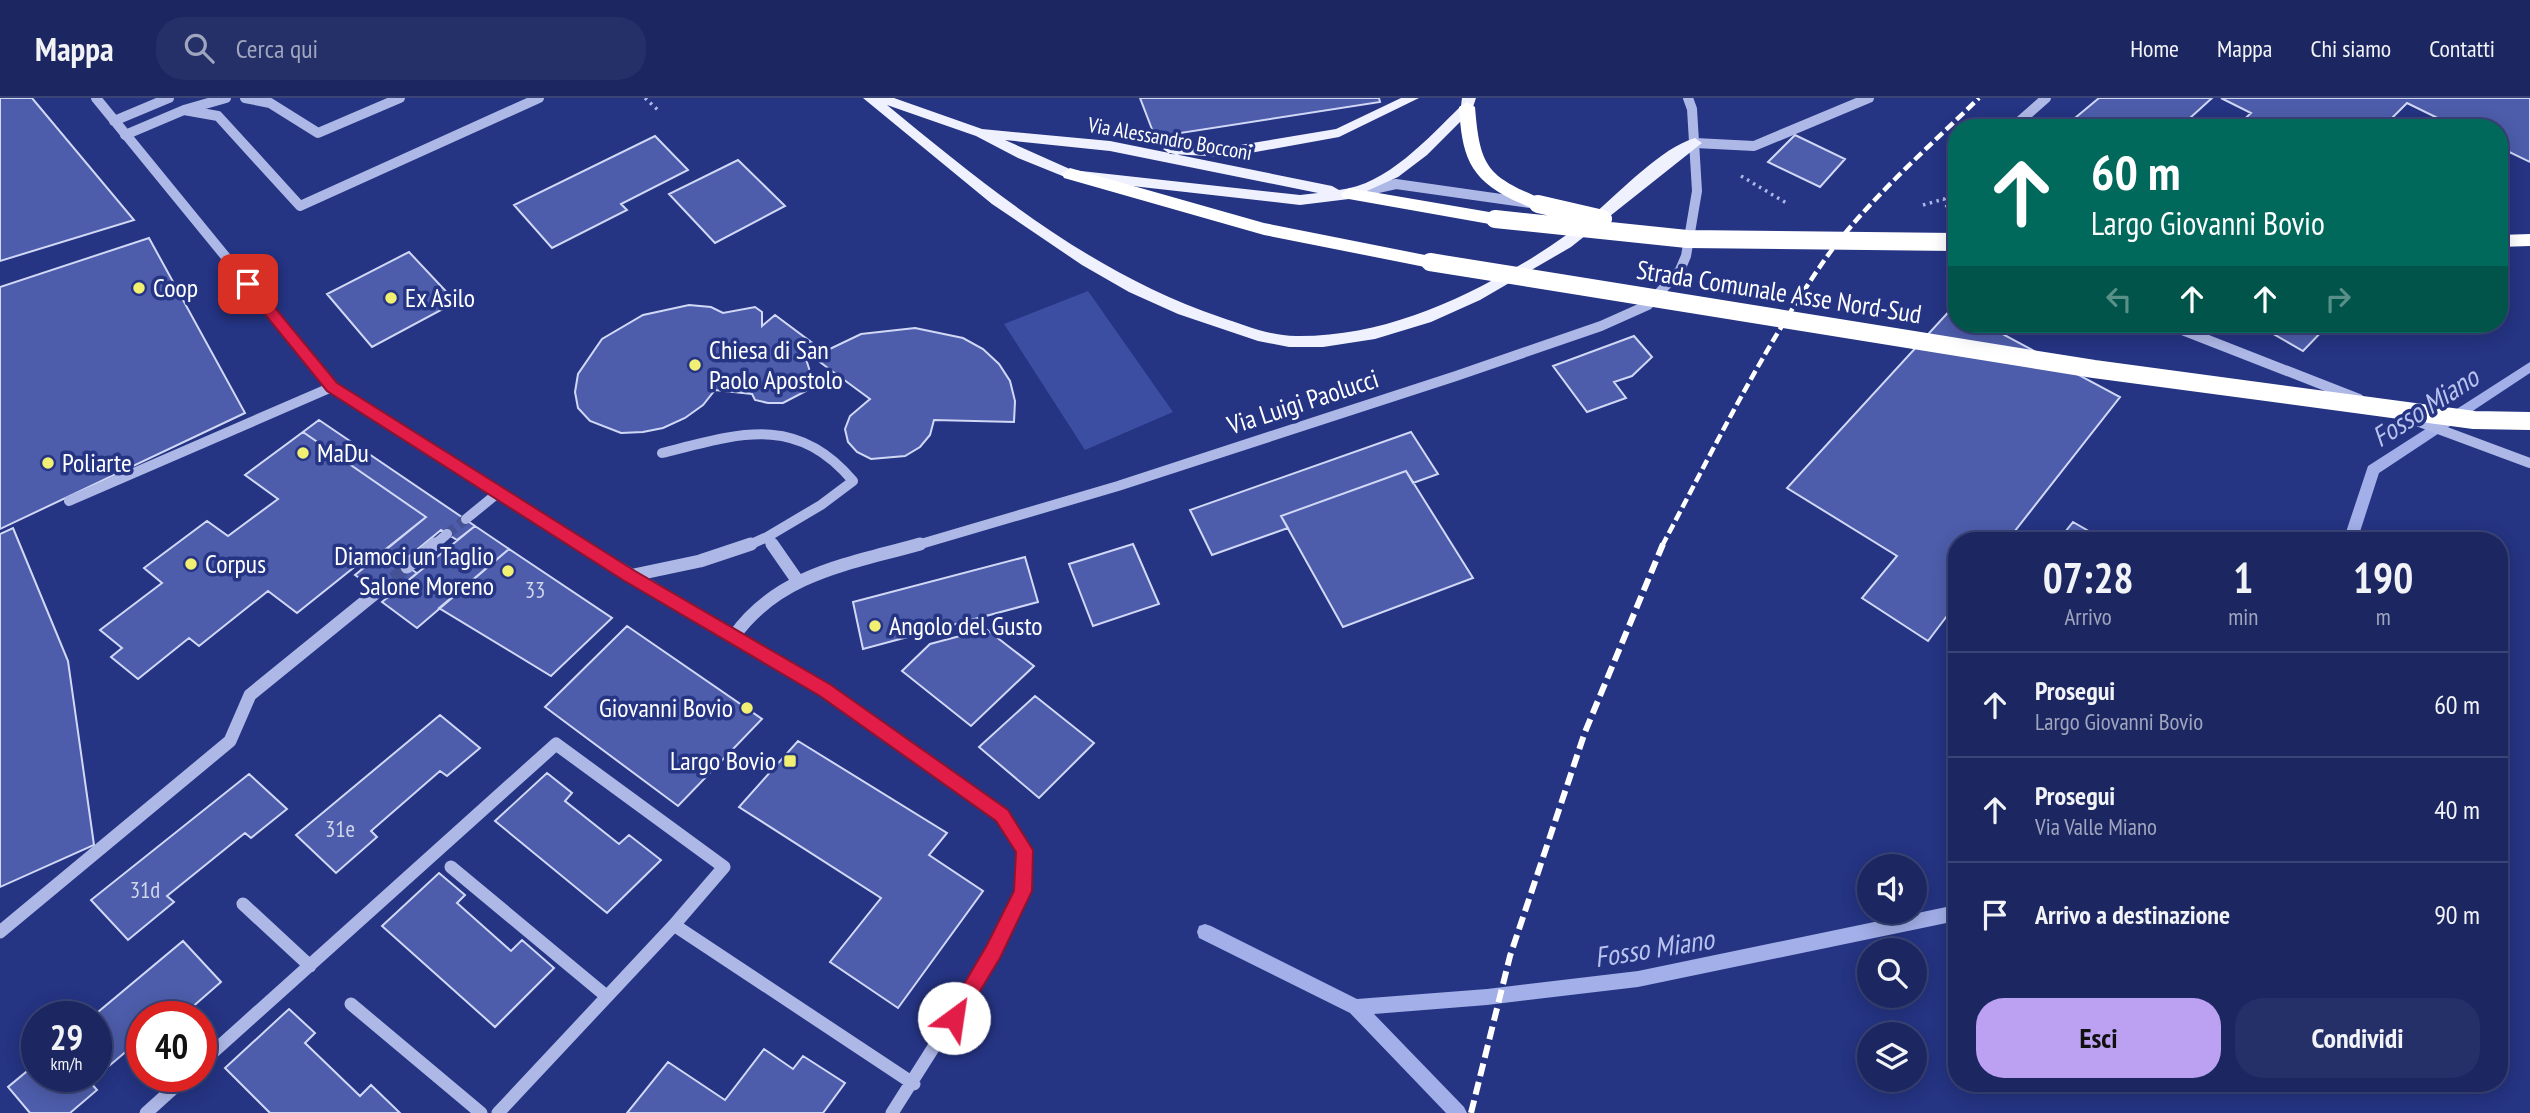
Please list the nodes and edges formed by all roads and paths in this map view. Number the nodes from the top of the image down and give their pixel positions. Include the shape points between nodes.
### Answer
1 (96, 98) edge
2 (169, 98) edge
3 (226, 98) edge
4 (245, 98) edge
5 (400, 98) edge
6 (539, 98) edge
7 (645, 98) edge
8 (870, 98) edge
9 (880, 98) edge
10 (1412, 98) edge
11 (1688, 98) edge
12 (1869, 98) edge
13 (2046, 98) edge
14 (1468, 103) edge
15 (184, 110) junction
16 (658, 110) dead end
17 (2022, 119) edge
18 (114, 121) junction
19 (981, 133) junction
20 (125, 135) junction
21 (1695, 143) junction
22 (1110, 146) junction
23 (1070, 174) junction
24 (1349, 194) junction
25 (1538, 204) junction
26 (1686, 239) junction
27 (2530, 240) edge
28 (2508, 241) edge
29 (1948, 242) edge
30 (2190, 333) edge
31 (332, 387) junction
32 (2530, 421) edge
33 (662, 453) dead end
34 (2530, 463) edge
35 (853, 481) joint
36 (499, 492) junction
37 (69, 501) dead end
38 (466, 519) tunnel mouth
39 (447, 534) tunnel mouth
40 (767, 537) junction
41 (407, 567) tunnel mouth
42 (629, 576) junction
43 (797, 580) junction
44 (378, 591) tunnel mouth
45 (734, 636) junction
46 (451, 867) dead end
47 (243, 904) dead end
48 (674, 925) junction
49 (0, 932) edge
50 (310, 966) junction
51 (605, 995) junction
52 (351, 1004) dead end
53 (217, 1049) edge
54 (914, 1084) junction
55 (169, 1092) edge
56 (145, 1113) edge
57 (481, 1113) edge
58 (498, 1113) edge
59 (892, 1113) edge

1 - 18 street
2 - 18 street
3 - 15 street
4 - 5 street via 270,103 318,133
6 - 15 street via 300,206 218,116
7 - 16 path
8 - 21 main road via 955,168 1092,266 1192,316 1293,342 1331,342 1379,333 1496,285 1566,243 1663,161
9 - 19 main road, Via Alessandro Bocconi
10 - 22 main road via 1339,133 1228,152
11 - 21 street, Via Luigi Paolucci
12 - 21 street via 1754,146
13 - 17 street
14 - 24 main road, Via Alessandro Bocconi via 1422,152 1392,174
14 - 25 highway via 1469,148 1476,165 1505,190
15 - 20 street
18 - 20 street
19 - 22 main road, Via Alessandro Bocconi
19 - 23 main road, Via Alessandro Bocconi
20 - 31 street
21 - 43 street, Via Luigi Paolucci via 1697,191 1686,256 1680,270 1648,305 1456,376 1118,486
22 - 24 main road, Via Alessandro Bocconi
23 - 24 main road, Via Alessandro Bocconi via 1300,200
23 - 32 highway, Strada Comunale Asse Nord-Sud, bridge via 1264,229 1430,262 2094,369 2474,420
24 - 25 street via 1396,184
24 - 26 highway, Strada Comunale Asse Nord-Sud, bridge via 1495,219
25 - 26 highway, bridge
26 - 29 highway, Strada Comunale Asse Nord-Sud, bridge
27 - 28 highway
30 - 34 street, bridge
31 - 36 street
31 - 37 street
33 - 35 street via 771,432 812,443 843,466
35 - 40 street
36 - 38 street
36 - 42 street
39 - 41 street
40 - 42 street via 732,554
40 - 43 street
42 - 45 street
43 - 45 street, Via Luigi Paolucci via 749,615
44 - 49 street via 250,695 230,741
45 - 54 street via 825,691 1002,816 1025,850 1023,891 994,951
46 - 51 street
47 - 50 street
48 - 50 street via 724,867 556,744
48 - 51 street
48 - 54 street
50 - 53 street
51 - 58 street
52 - 57 street
54 - 59 street
55 - 56 street

